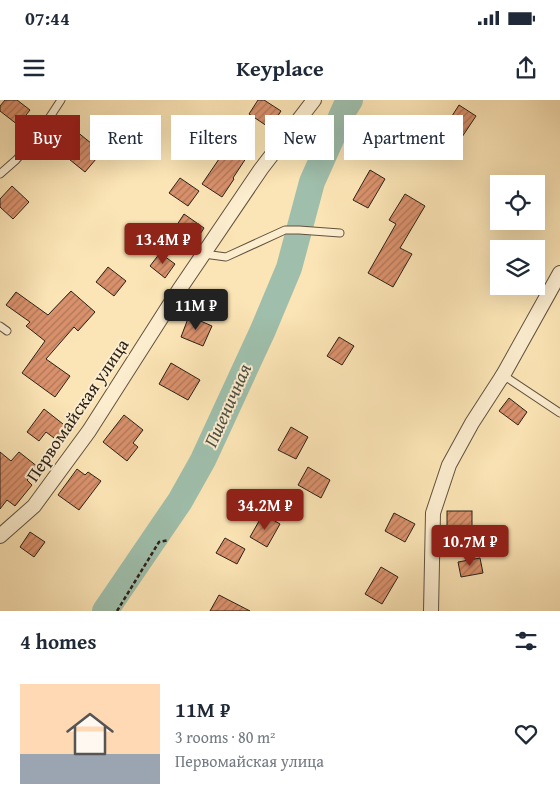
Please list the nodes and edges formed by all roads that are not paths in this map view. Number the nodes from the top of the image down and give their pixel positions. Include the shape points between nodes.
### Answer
1 (61, 100) edge
2 (314, 100) edge
3 (0, 174) edge
4 (340, 233) dead end
5 (204, 254) junction
6 (560, 273) edge
7 (0, 326) edge
8 (7, 331) dead end
9 (502, 376) junction
10 (560, 413) edge
11 (0, 536) edge
12 (431, 611) edge

1 - 3 lane via 38,135
2 - 5 street, Первомайская улица via 261,169
4 - 5 lane via 285,230 226,257
5 - 11 street, Первомайская улица via 89,431 34,506
6 - 9 street
7 - 8 lane
9 - 10 lane
9 - 12 street via 449,465 433,513

